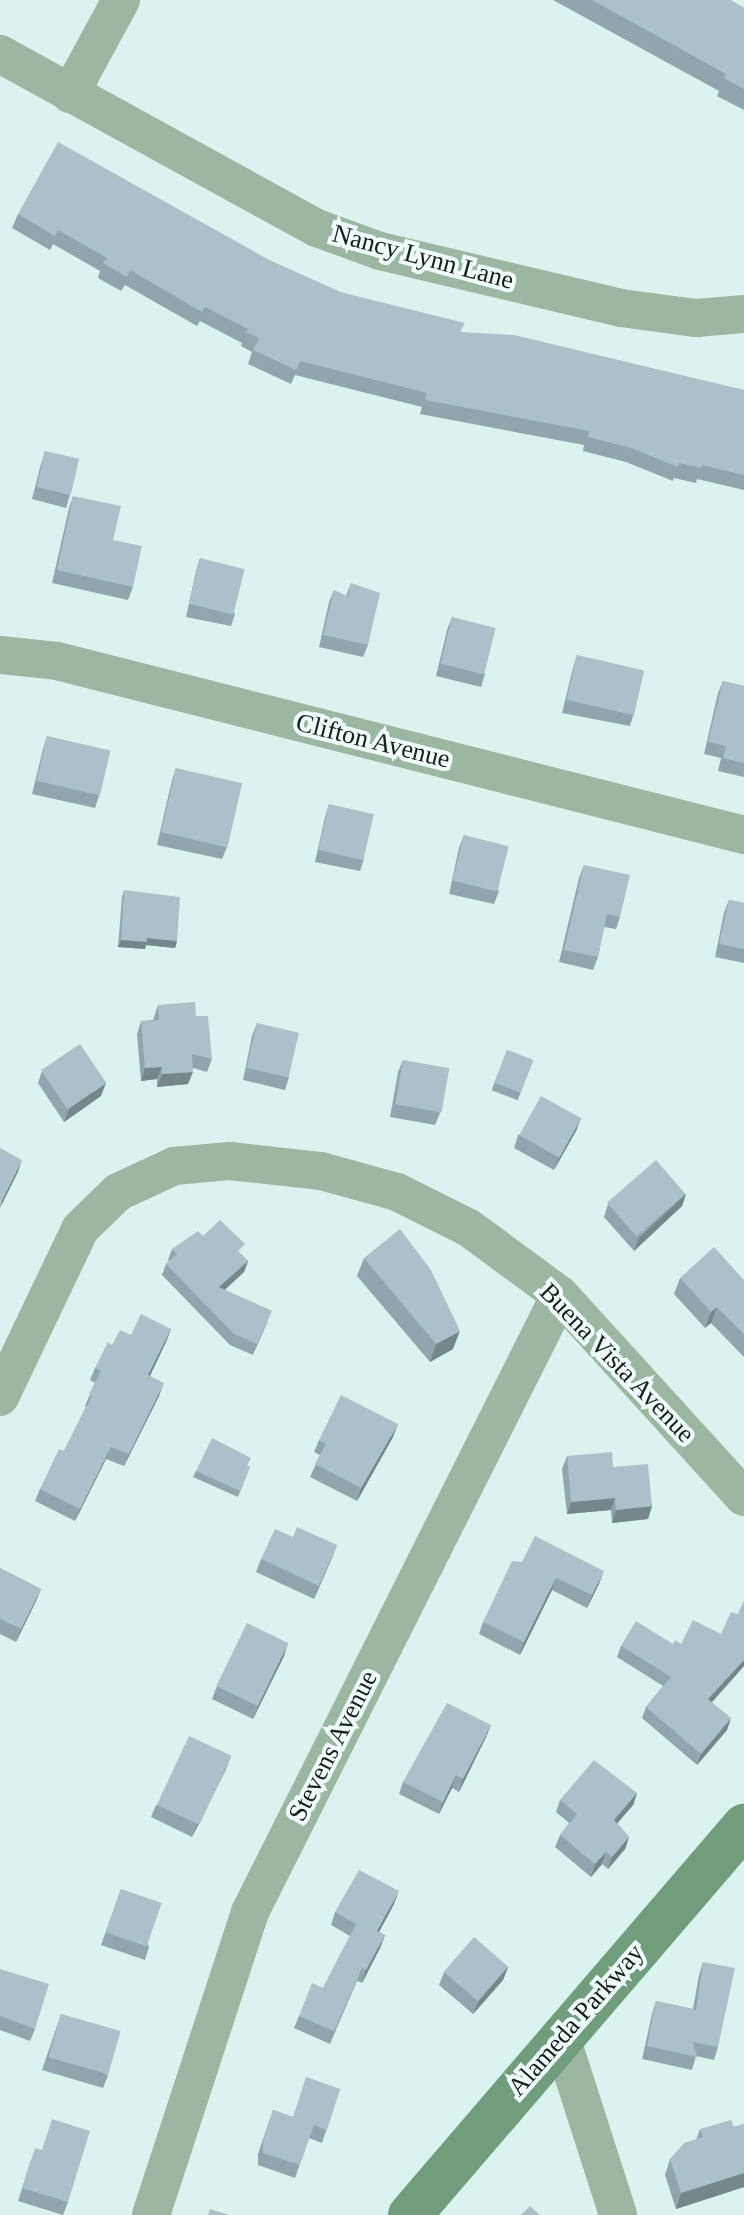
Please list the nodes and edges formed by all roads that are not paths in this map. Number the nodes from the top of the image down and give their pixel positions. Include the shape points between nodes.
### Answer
1 (121, 0) edge
2 (0, 54) edge
3 (70, 94) junction
4 (744, 314) edge
5 (0, 655) edge
6 (744, 835) edge
7 (560, 1295) junction
8 (0, 1397) edge
9 (744, 1497) edge
10 (744, 1826) edge
11 (561, 2037) junction
12 (151, 2215) edge
13 (410, 2215) edge
14 (618, 2215) edge

1 - 3 street
2 - 3 street, Nancy Lynn Lane
3 - 4 street, Nancy Lynn Lane via 317,228 380,251 621,308 696,318
5 - 6 street, Clifton Avenue via 57,661
7 - 8 street, Buena Vista Avenue via 469,1228 397,1192 321,1171 230,1161 174,1166 118,1192 80,1229
7 - 9 street, Buena Vista Avenue
7 - 12 street, Stevens Avenue via 250,1912
10 - 11 street, Alameda Parkway
11 - 13 street, Alameda Parkway
11 - 14 street

